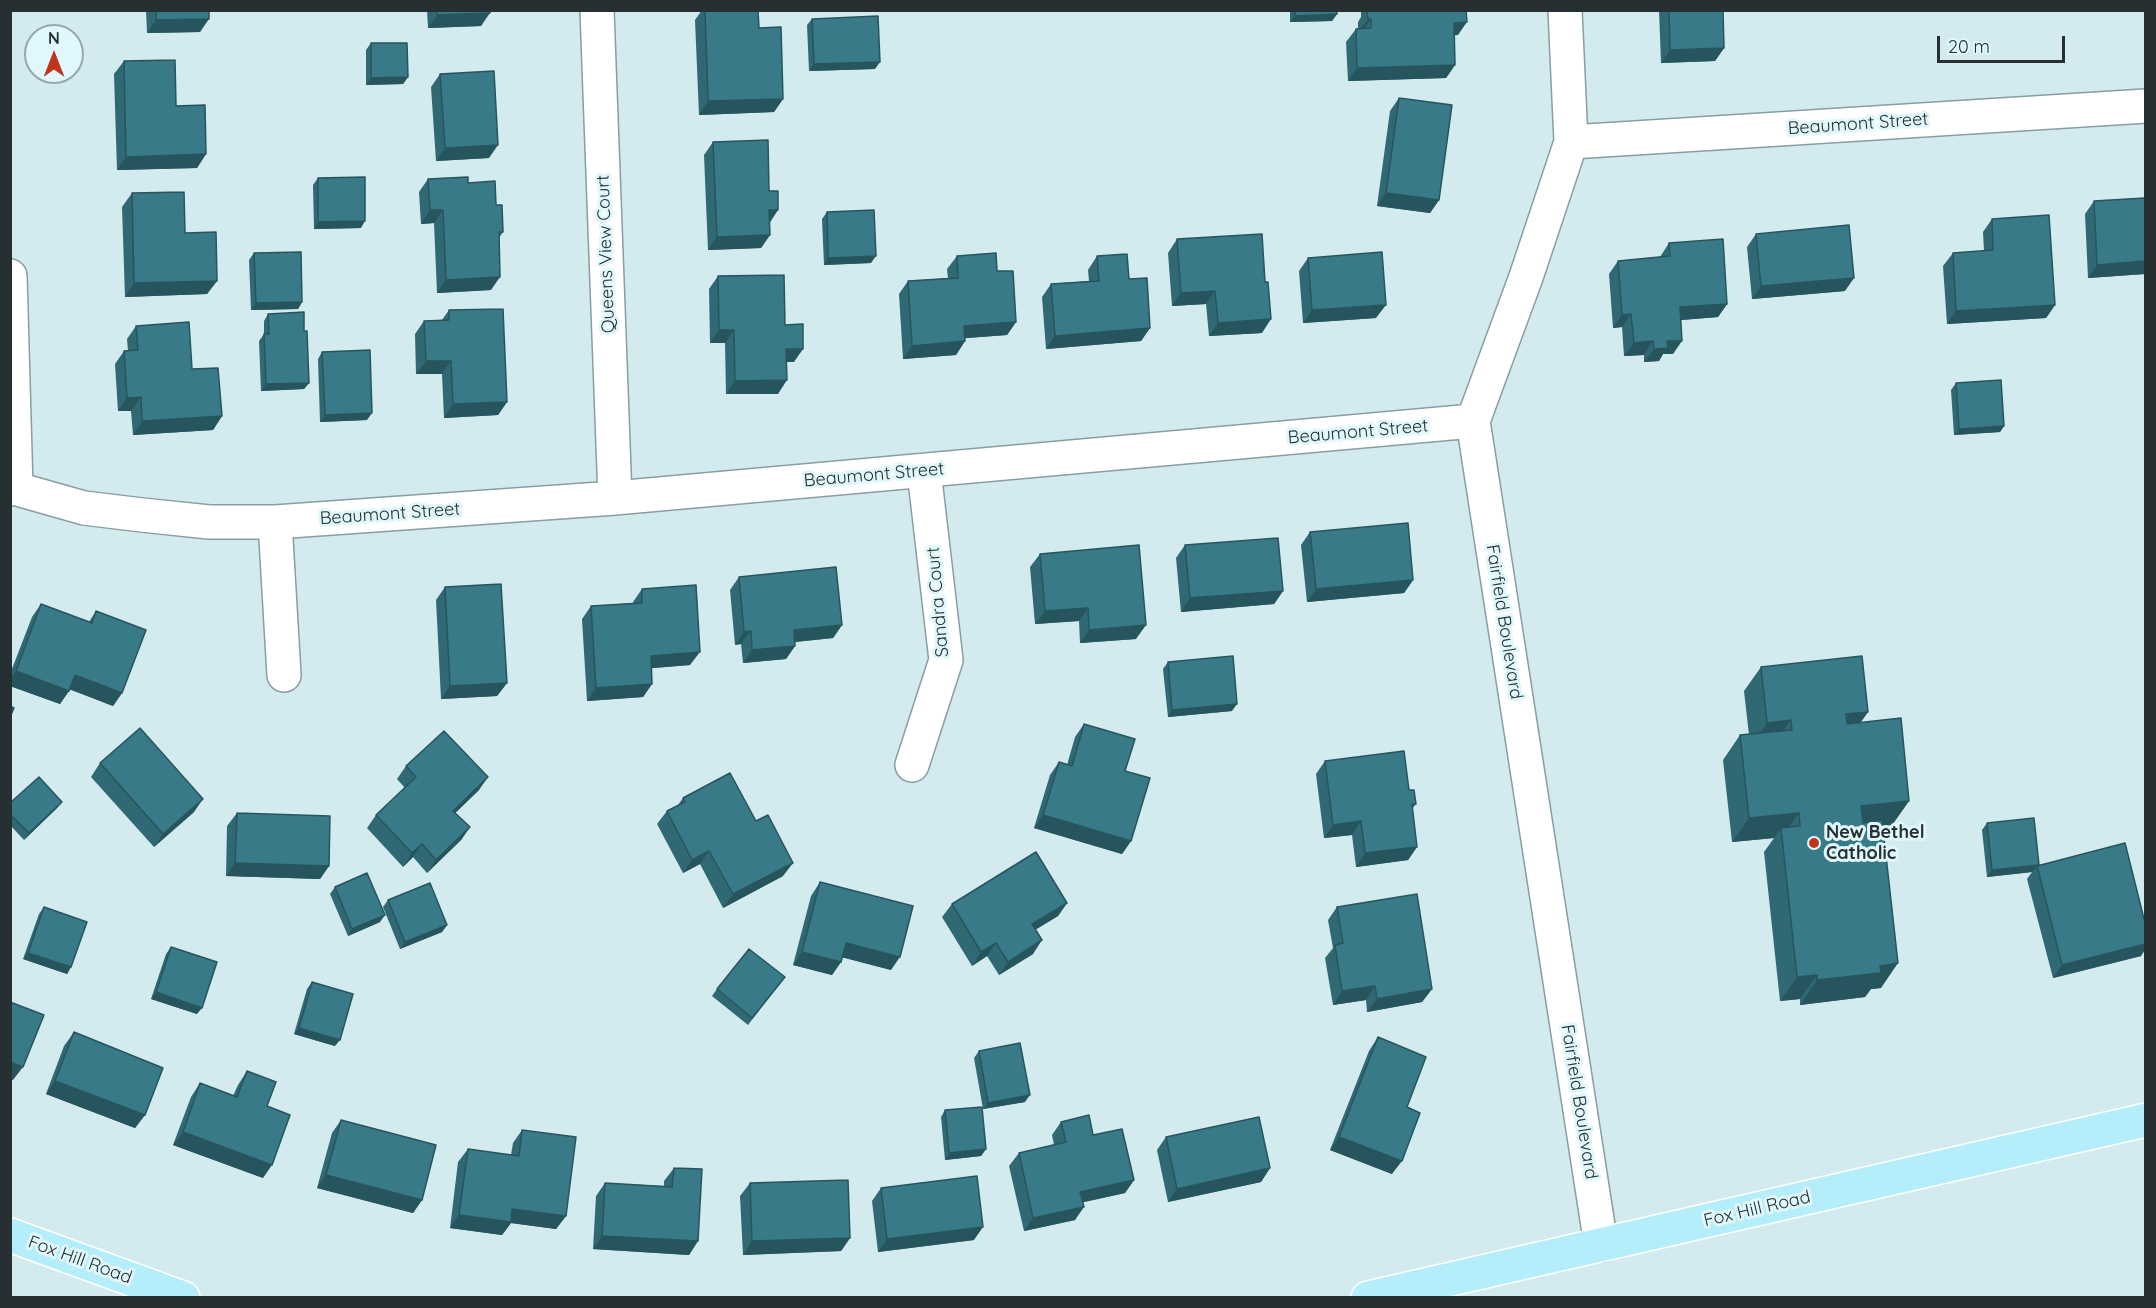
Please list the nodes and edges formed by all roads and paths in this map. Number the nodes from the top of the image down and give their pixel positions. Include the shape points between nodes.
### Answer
1 (597, 10) edge
2 (1565, 10) edge
3 (2145, 106) edge
4 (1570, 142) junction
5 (10, 276) edge
6 (1473, 421) junction
7 (924, 471) junction
8 (13, 488) edge
9 (615, 498) junction
10 (275, 522) junction
11 (284, 675) dead end
12 (912, 765) dead end
13 (2145, 1120) edge
14 (10, 1235) edge
15 (1601, 1245) junction
16 (183, 1298) edge
17 (1368, 1298) edge

1 - 9 street, Queens View Court
2 - 4 street, Fairfield Boulevard
3 - 4 street, Beaumont Street
4 - 6 street, Fairfield Boulevard
5 - 8 street
6 - 7 street, Beaumont Street
6 - 15 street, Fairfield Boulevard
7 - 9 street, Beaumont Street
7 - 12 street, Sandra Court via 946,660
8 - 10 street, Beaumont Street via 84,507 142,515 209,522
9 - 10 street, Beaumont Street
10 - 11 street
13 - 15 main road, Fox Hill Road
14 - 16 main road, Fox Hill Road
15 - 17 main road, Fox Hill Road

